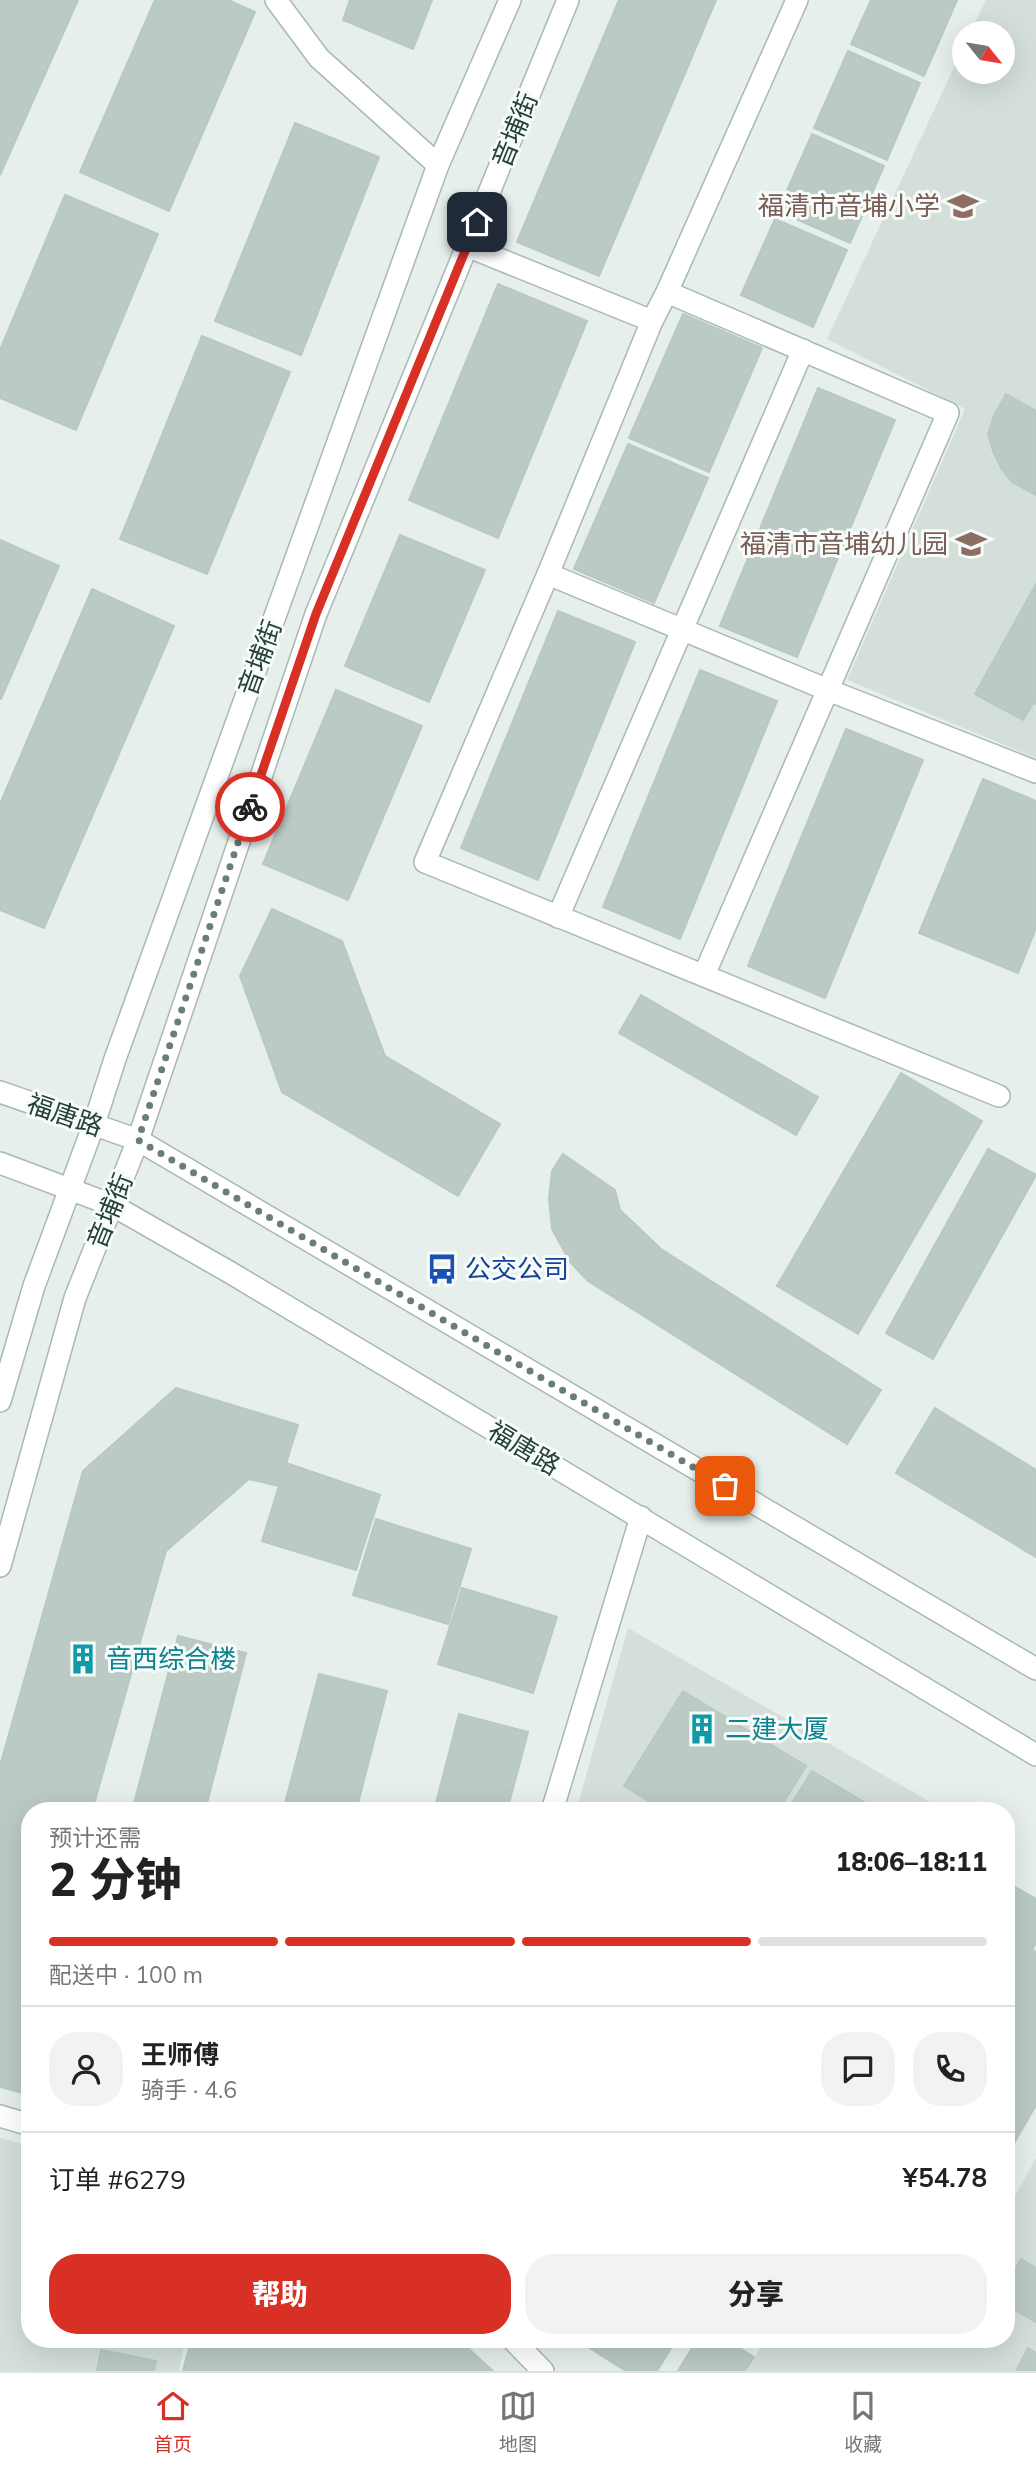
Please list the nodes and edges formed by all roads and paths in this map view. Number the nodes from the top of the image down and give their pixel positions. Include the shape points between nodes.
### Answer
1 (276, 0) edge
2 (510, 0) edge
3 (568, 0) edge
4 (797, 0) edge
5 (438, 166) junction
6 (467, 246) junction
7 (667, 292) junction
8 (652, 321) junction
9 (803, 350) junction
10 (548, 575) junction
11 (683, 630) junction
12 (828, 690) junction
13 (1036, 772) edge
14 (558, 917) junction
15 (704, 975) junction
16 (0, 1092) edge
17 (999, 1096) dead end
18 (94, 1124) junction
19 (138, 1140) junction
20 (0, 1163) edge
21 (71, 1189) junction
22 (113, 1205) junction
23 (0, 1401) edge
24 (641, 1517) junction
25 (0, 1566) edge
26 (1036, 1669) edge
27 (1036, 1755) edge
28 (555, 1802) edge
29 (0, 2116) edge
30 (21, 2122) edge
31 (521, 2348) edge
32 (543, 2371) edge

1 - 5 street via 319,58
2 - 5 street, 音埔街
3 - 6 street, 音埔街
4 - 7 street
5 - 18 street, 音埔街
6 - 8 street
6 - 19 street, 音埔街 via 316,614
7 - 8 street
7 - 9 street
8 - 10 street
9 - 11 street
9 - 12 street via 948,413
10 - 11 street
10 - 14 street via 425,862
11 - 12 street
11 - 14 street
12 - 13 street
12 - 15 street
14 - 15 street
15 - 17 street
16 - 18 street, 福唐路
18 - 19 street, 福唐路
18 - 21 street, 音埔街
19 - 22 street, 音埔街
19 - 26 street, 福唐路
20 - 21 street, 福唐路
21 - 22 street, 福唐路
21 - 23 street, 音埔街 via 34,1286
22 - 24 street, 福唐路
22 - 25 street, 音埔街 via 75,1298
24 - 27 street, 福唐路
24 - 28 street
29 - 30 street
31 - 32 street

